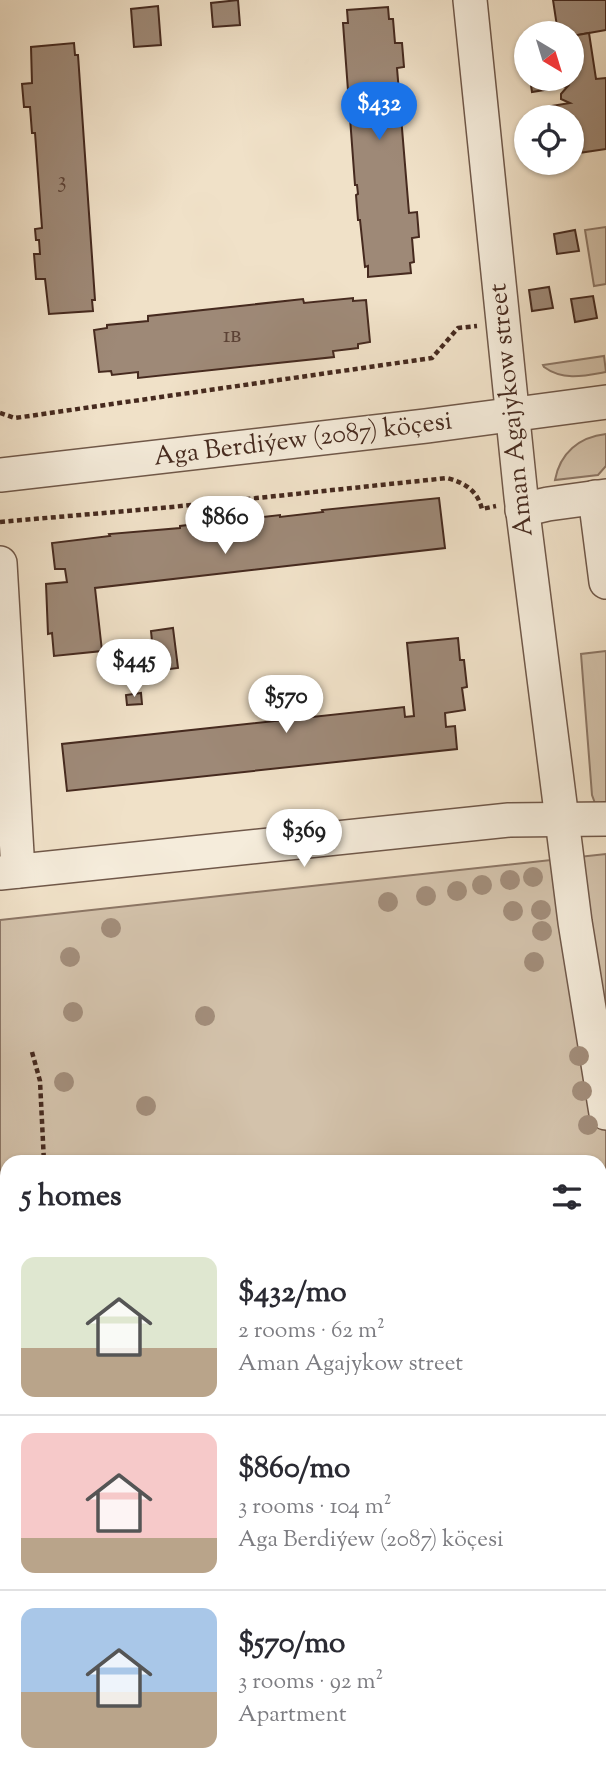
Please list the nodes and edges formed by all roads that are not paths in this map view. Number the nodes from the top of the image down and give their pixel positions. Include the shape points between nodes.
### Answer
1 (470, 0) edge
2 (606, 402) edge
3 (511, 415) junction
4 (0, 475) edge
5 (600, 496) edge
6 (510, 508) junction
7 (0, 563) edge
8 (606, 582) edge
9 (562, 819) junction
10 (606, 819) edge
11 (9, 872) edge
12 (606, 1113) edge

1 - 3 street, Aman Agajykow street
2 - 3 street, Aga Berdiýew (2087) köçesi
3 - 4 street, Aga Berdiýew (2087) köçesi
3 - 6 street, Aman Agajykow street
5 - 6 street
5 - 8 street
6 - 9 street, Aman Agajykow street
7 - 11 street
9 - 10 street
9 - 11 street via 509,820
9 - 12 street, Aman Agajykow street

